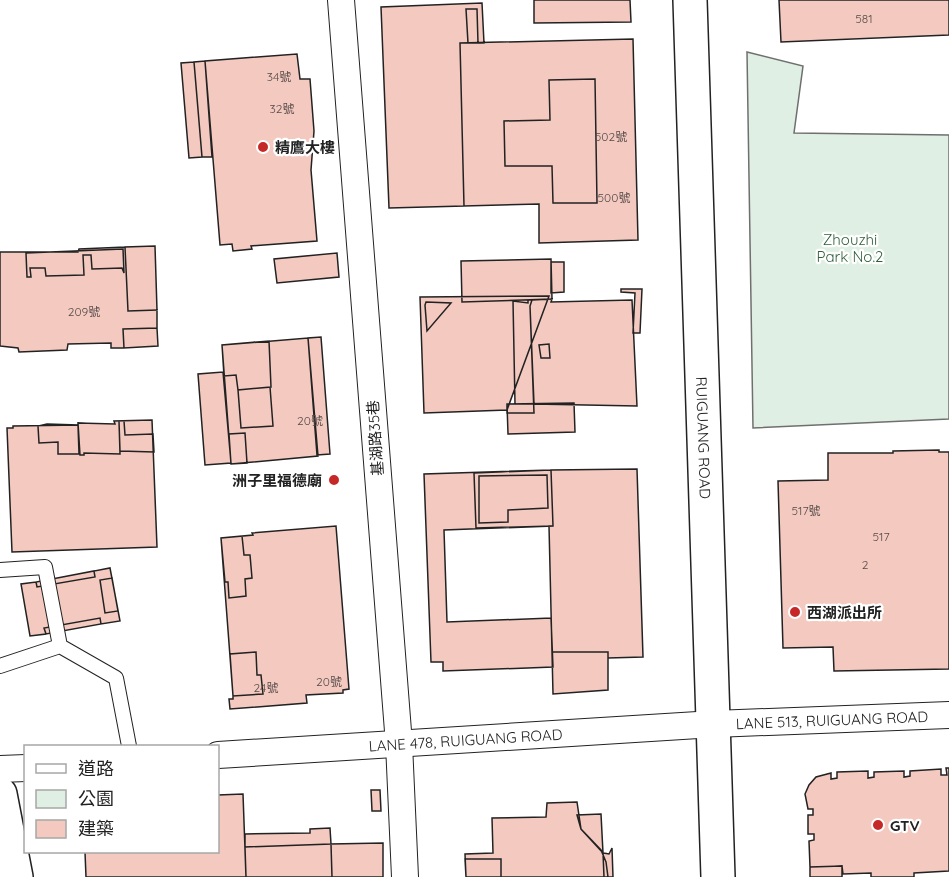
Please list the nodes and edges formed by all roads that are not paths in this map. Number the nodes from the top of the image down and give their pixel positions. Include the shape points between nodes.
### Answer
1 (341, 0) edge
2 (690, 0) edge
3 (0, 570) edge
4 (60, 646) junction
5 (0, 666) edge
6 (949, 715) edge
7 (714, 724) junction
8 (399, 744) junction
9 (129, 745) edge
10 (219, 756) edge
11 (24, 768) edge
12 (0, 769) edge
13 (0, 794) edge
14 (16, 877) edge
15 (405, 877) edge
16 (718, 877) edge

1 - 8 street, 基湖路35巷
2 - 7 street, RUIGUANG ROAD
3 - 4 lane via 45,567
4 - 5 lane
4 - 9 lane via 116,678
6 - 7 street, LANE 513, RUIGUANG ROAD
7 - 8 street, LANE 478, RUIGUANG ROAD
7 - 16 street, RUIGUANG ROAD
8 - 10 street, LANE 478, RUIGUANG ROAD
8 - 15 street, 基湖路35巷
11 - 12 street
13 - 14 street

